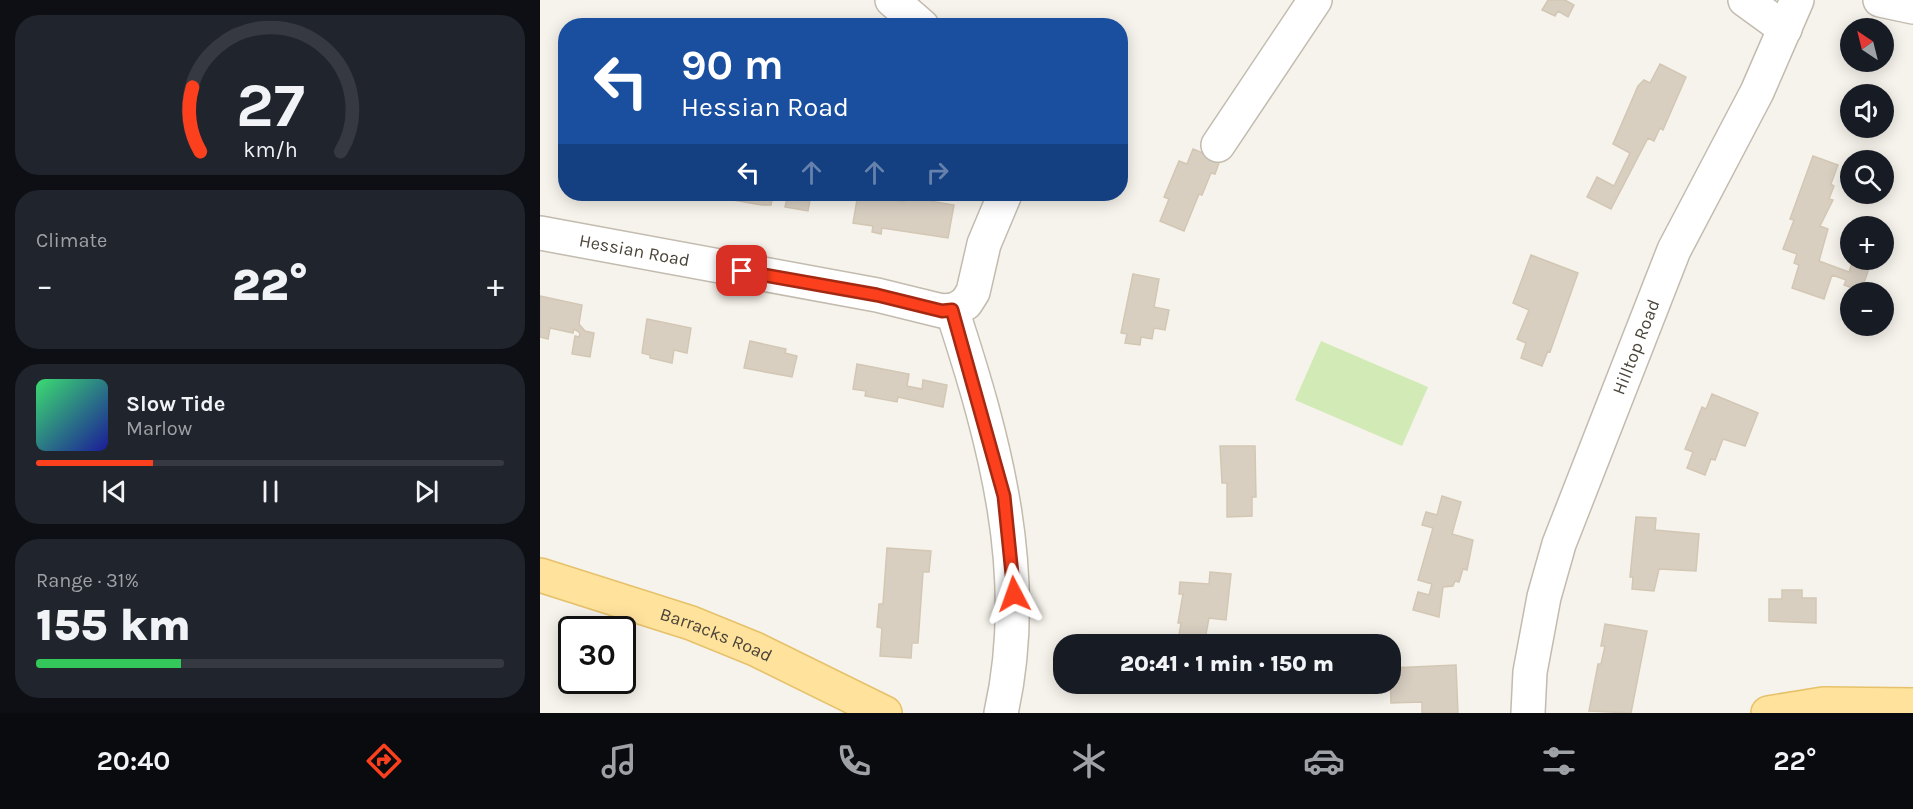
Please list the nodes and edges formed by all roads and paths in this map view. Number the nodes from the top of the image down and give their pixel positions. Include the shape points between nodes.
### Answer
1 (892, 0) edge
2 (1315, 0) edge
3 (1745, 0) edge
4 (1880, 0) edge
5 (1913, 7) edge
6 (1791, 15) edge
7 (913, 18) edge
8 (1218, 145) dead end
9 (1002, 201) edge
10 (540, 233) edge
11 (952, 310) junction
12 (540, 575) edge
13 (1906, 707) edge
14 (885, 713) edge
15 (1001, 713) edge
16 (1528, 713) edge
17 (1768, 713) edge

1 - 7 street
2 - 8 street
3 - 6 street
4 - 5 street
6 - 16 street, Hilltop Road via 1757,92 1674,250 1559,544 1530,672
9 - 11 street via 984,244 973,292 966,303
10 - 11 street, Hessian Road
11 - 15 street via 1004,496 1015,610
12 - 14 main road, Barracks Road via 702,627
13 - 17 main road via 1823,704

